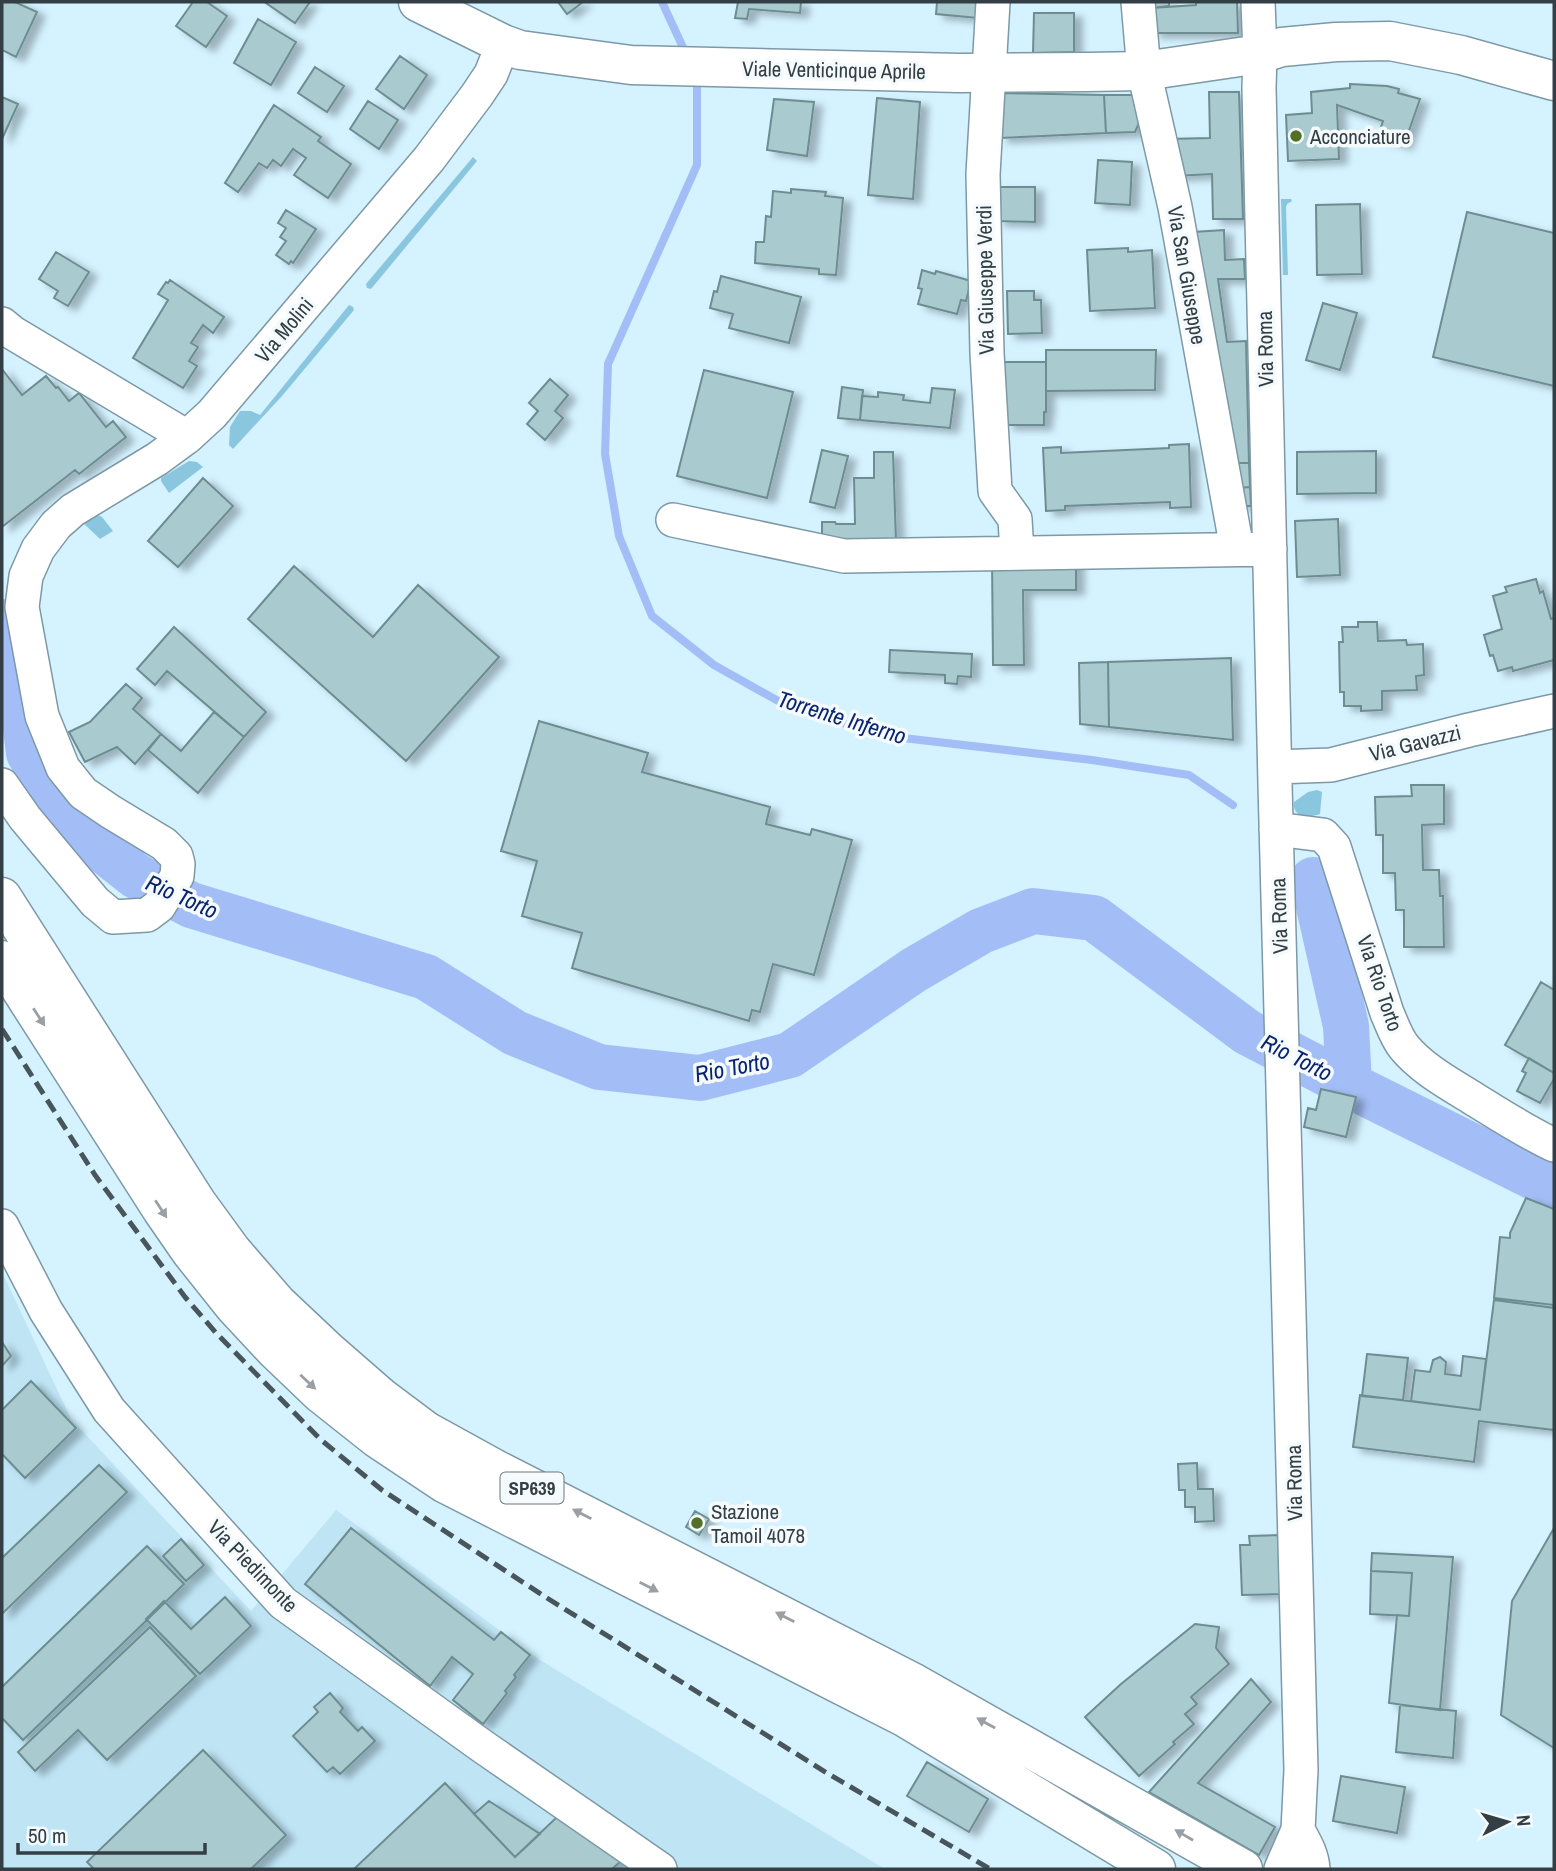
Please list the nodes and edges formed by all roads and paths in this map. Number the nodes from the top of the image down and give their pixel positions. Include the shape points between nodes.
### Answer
1 (418, 2) edge
2 (993, 2) edge
3 (1138, 2) edge
4 (1258, 2) edge
5 (460, 11) edge
6 (503, 44) junction
7 (1261, 54) junction
8 (1144, 71) junction
9 (988, 73) junction
10 (1554, 81) edge
11 (2, 324) edge
12 (187, 437) junction
13 (673, 520) dead end
14 (1237, 549) junction
15 (1270, 549) junction
16 (1017, 553) junction
17 (1554, 711) edge
18 (1275, 767) junction
19 (2, 785) edge
20 (1276, 829) junction
21 (2, 897) edge
22 (2, 960) edge
23 (1554, 1145) edge
24 (2, 1226) edge
25 (1298, 1830) junction
26 (660, 1869) edge
27 (1156, 1869) edge
28 (1243, 1869) edge
29 (1281, 1869) edge
30 (1313, 1869) edge

1 - 5 main road, Viale Venticinque Aprile
2 - 9 street, Via Giuseppe Verdi
3 - 8 street, Via San Giuseppe
4 - 7 street, Via Roma
5 - 6 main road, Viale Venticinque Aprile
6 - 9 main road, Viale Venticinque Aprile via 631,65
6 - 12 street, Via Molini via 484,85 429,159 212,414
7 - 8 main road, Viale Venticinque Aprile
7 - 10 main road, Viale Venticinque Aprile via 1283,47 1390,41
7 - 15 street, Via Roma
8 - 9 main road, Viale Venticinque Aprile
8 - 14 street, Via San Giuseppe via 1175,207
9 - 16 street, Via Giuseppe Verdi via 983,174 986,354 995,491 1015,519
11 - 12 street
12 - 19 street, Via Molini via 73,510 56,526 38,549 26,576 22,607 42,716 63,768 83,793 176,856 177,876 159,906 146,915 113,917 95,902
13 - 16 street via 844,556
14 - 15 street
14 - 16 street
15 - 18 street, Via Roma
17 - 18 street, Via Gavazzi via 1331,765
18 - 20 street, Via Roma
20 - 23 street, Via Rio Torto via 1323,835 1334,846 1387,1013 1404,1047 1463,1093
20 - 25 street, Via Roma via 1301,1770
28 -> 21 main road, SP639 via 914,1683 483,1463 426,1431 382,1398 278,1303 232,1251
22 -> 27 main road, SP639 via 191,1252 275,1350 378,1438 444,1483 904,1717
24 - 26 street, Via Piedimonte via 46,1311 109,1409 283,1603
25 - 29 street, Via Roma
25 - 30 street, Via Roma

